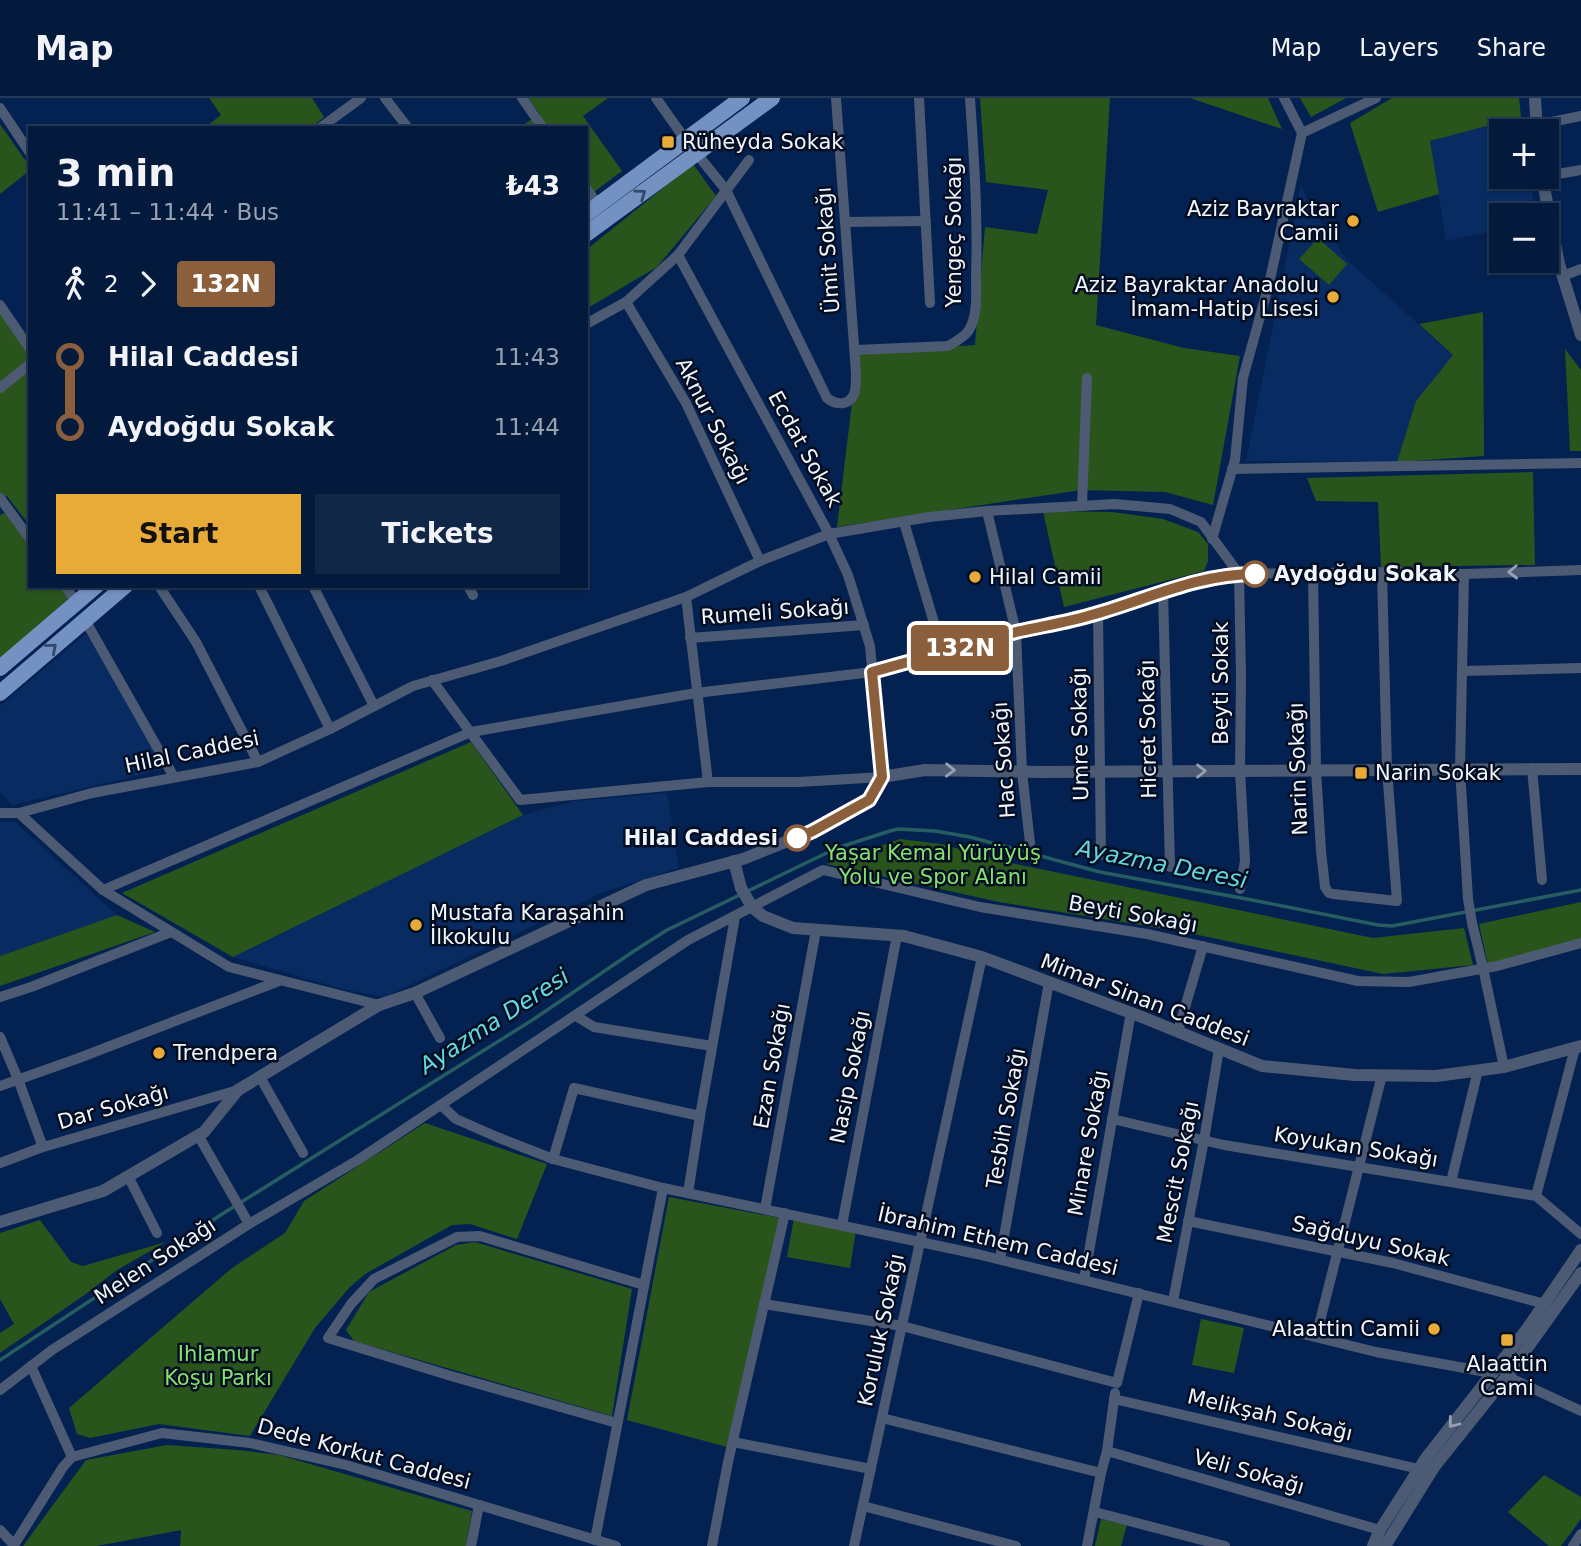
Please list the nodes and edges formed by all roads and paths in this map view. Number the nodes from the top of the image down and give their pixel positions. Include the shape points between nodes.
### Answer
1 (361, 98) edge
2 (385, 98) edge
3 (522, 98) edge
4 (656, 98) edge
5 (742, 98) edge
6 (772, 98) edge
7 (836, 98) edge
8 (919, 98) edge
9 (970, 98) edge
10 (1284, 98) edge
11 (1376, 98) edge
12 (1535, 98) edge
13 (0, 108) edge
14 (1581, 116) edge
15 (1536, 119) edge
16 (1559, 122) edge
17 (323, 126) edge
18 (406, 126) edge
19 (542, 126) edge
20 (1301, 133) junction
21 (685, 139) junction
22 (28, 150) edge
23 (697, 154) junction
24 (750, 160) dead end
25 (1581, 170) edge
26 (1559, 174) edge
27 (1547, 189) edge
28 (726, 190) junction
29 (592, 209) edge
30 (926, 221) junction
31 (845, 222) junction
32 (588, 233) edge
33 (678, 255) junction
34 (1581, 269) edge
35 (1563, 276) junction
36 (626, 302) junction
37 (930, 303) dead end
38 (0, 305) edge
39 (588, 323) edge
40 (1581, 335) edge
41 (28, 346) edge
42 (855, 350) junction
43 (28, 366) edge
44 (1087, 377) dead end
45 (0, 388) edge
46 (1581, 463) edge
47 (1232, 469) junction
48 (2, 504) edge
49 (1082, 505) junction
50 (987, 511) junction
51 (904, 522) junction
52 (830, 534) junction
53 (28, 536) edge
54 (1212, 539) junction
55 (760, 561) junction
56 (1581, 570) edge
57 (1382, 573) junction
58 (1239, 574) junction
59 (1313, 574) junction
60 (1464, 574) junction
61 (66, 588) edge
62 (94, 588) edge
63 (123, 588) edge
64 (160, 588) edge
65 (260, 588) edge
66 (314, 588) edge
67 (1163, 591) junction
68 (685, 597) junction
69 (76, 602) junction
70 (1098, 613) junction
71 (85, 620) junction
72 (864, 625) junction
73 (1016, 632) junction
74 (690, 638) junction
75 (943, 653) junction
76 (0, 668) edge
77 (1581, 668) edge
78 (1462, 671) junction
79 (872, 672) junction
80 (432, 680) junction
81 (0, 693) edge
82 (696, 693) junction
83 (374, 706) junction
84 (330, 729) junction
85 (471, 732) junction
86 (258, 762) junction
87 (1532, 768) junction
88 (1387, 769) junction
89 (1460, 769) junction
90 (1581, 769) edge
91 (1316, 770) junction
92 (1168, 771) junction
93 (1240, 771) junction
94 (1022, 772) junction
95 (1100, 772) junction
96 (174, 777) junction
97 (882, 777) junction
98 (708, 782) junction
99 (0, 813) edge
100 (19, 813) junction
101 (1030, 843) dead end
102 (1101, 855) dead end
103 (734, 861) junction
104 (1170, 867) dead end
105 (1542, 880) dead end
106 (1240, 889) dead end
107 (103, 890) junction
108 (750, 904) junction
109 (735, 917) junction
110 (816, 930) junction
111 (171, 932) junction
112 (897, 935) junction
113 (1581, 943) edge
114 (1203, 946) junction
115 (982, 957) junction
116 (1483, 968) junction
117 (280, 980) junction
118 (1049, 982) junction
119 (415, 993) junction
120 (0, 997) edge
121 (379, 1005) junction
122 (1130, 1012) junction
123 (576, 1016) junction
124 (1178, 1031) junction
125 (0, 1037) edge
126 (440, 1038) dead end
127 (712, 1046) junction
128 (1578, 1047) edge
129 (1219, 1049) junction
130 (1504, 1067) junction
131 (1478, 1070) junction
132 (1382, 1075) junction
133 (260, 1077) junction
134 (18, 1079) junction
135 (0, 1086) edge
136 (238, 1090) junction
137 (442, 1105) junction
138 (700, 1116) junction
139 (1112, 1119) junction
140 (198, 1135) junction
141 (1204, 1140) junction
142 (40, 1148) junction
143 (303, 1153) dead end
144 (554, 1159) junction
145 (0, 1163) edge
146 (1359, 1168) junction
147 (128, 1176) junction
148 (1451, 1182) junction
149 (663, 1188) junction
150 (688, 1193) junction
151 (1536, 1196) junction
152 (765, 1209) junction
153 (785, 1213) junction
154 (1188, 1221) junction
155 (0, 1222) edge
156 (249, 1224) junction
157 (842, 1225) junction
158 (157, 1233) dead end
159 (1581, 1234) edge
160 (920, 1242) junction
161 (1581, 1250) edge
162 (1337, 1251) junction
163 (1000, 1259) junction
164 (1581, 1273) edge
165 (1084, 1280) junction
166 (644, 1284) junction
167 (1139, 1293) junction
168 (1173, 1301) junction
169 (764, 1304) junction
170 (1545, 1304) junction
171 (902, 1326) junction
172 (1316, 1337) junction
173 (31, 1366) junction
174 (1492, 1373) junction
175 (1506, 1376) junction
176 (1117, 1383) junction
177 (0, 1390) edge
178 (1114, 1399) junction
179 (1581, 1411) edge
180 (882, 1418) junction
181 (617, 1423) junction
182 (733, 1442) junction
183 (1107, 1451) junction
184 (72, 1457) junction
185 (871, 1469) junction
186 (1419, 1469) junction
187 (1101, 1473) junction
188 (479, 1505) junction
189 (863, 1506) junction
190 (1095, 1512) junction
191 (0, 1530) edge
192 (570, 1532) junction
193 (1581, 1534) edge
194 (1385, 1537) edge
195 (595, 1540) junction
196 (14, 1546) edge
197 (471, 1546) edge
198 (568, 1546) edge
199 (616, 1546) edge
200 (712, 1546) edge
201 (854, 1546) edge
202 (1016, 1546) edge
203 (1087, 1546) edge
204 (1225, 1546) edge
205 (1373, 1546) edge
206 (1573, 1546) edge

1 - 17 street
2 - 18 street
3 - 19 street
4 - 21 street
5 - 21 main road
6 - 23 main road
7 - 31 street, Ümit Sokağı
8 - 30 street
9 - 42 street, Yengeç Sokağı via 977,254 975,309 969,329 948,346
10 - 20 street
11 - 20 street
12 - 15 street
13 - 22 street
14 - 16 street
20 - 47 street via 1269,284 1243,377
21 - 23 street
21 - 29 main road
23 - 28 street
32 -> 23 main road
24 - 28 street
25 - 26 street
27 - 35 street
28 - 33 street
28 - 42 street, Ümit Sokağı via 827,398 833,402 841,404 855,393
30 - 31 street
30 - 37 street
31 - 42 street, Ümit Sokağı
33 - 36 street
33 - 52 street, Ecdat Sokak
34 - 35 street
35 - 40 street
36 - 39 street
36 - 55 street, Aknur Sokağı via 686,403
38 - 41 street
43 - 45 street
44 - 49 street
46 - 47 street
47 - 54 street
48 - 53 street
49 - 50 street, Hilal Caddesi
49 - 54 street, Hilal Caddesi via 1170,509 1201,522
50 - 51 street, Hilal Caddesi
50 - 73 street, Hac Sokağı
51 - 52 street, Hilal Caddesi
51 - 75 street
52 - 55 street, Hilal Caddesi
52 - 72 street, Ecdat Sokak
54 - 58 street
55 - 68 street, Hilal Caddesi
56 -> 60 street
57 - 59 street
57 - 60 street
57 - 88 street
58 - 59 street
58 - 67 street
58 - 93 street, Beyti Sokak
59 - 91 street, Narin Sokağı
60 - 78 street
61 - 69 street
62 - 69 main road
63 - 71 main road
64 - 86 street via 196,642
65 - 84 street
66 - 83 street
67 - 70 street
67 - 92 street, Hicret Sokağı
68 - 74 street
68 - 80 street, Hilal Caddesi
69 - 76 main road
70 - 73 street
70 - 95 street, Umre Sokağı
81 -> 71 main road
71 - 96 street
72 - 74 street, Rumeli Sokağı
72 - 79 street, Ecdat Sokak
73 - 75 street
73 - 94 street, Hac Sokağı
74 - 82 street
75 - 79 street
77 - 78 street
78 - 89 street
79 - 82 street
79 - 97 street, Ecdat Sokak
80 - 83 street, Hilal Caddesi
80 - 85 street
82 - 85 street
82 - 98 street
83 - 84 street, Hilal Caddesi
84 - 86 street, Hilal Caddesi
85 - 98 street via 520,800
85 - 107 street
86 - 96 street, Hilal Caddesi
87 - 89 street
87 - 90 street
87 - 105 street
88 - 89 street
88 - 91 street
88 - 91 street, Narin Sokağı via 1396,901 1326,890
89 - 116 street via 1468,899
91 - 93 street
92 -> 93 street
92 - 95 street
92 - 104 street, Hicret Sokağı
93 - 106 street, Beyti Sokak via 1245,861
94 - 95 street
97 -> 94 street via 925,770
94 - 101 street, Hac Sokağı
95 - 102 street, Umre Sokağı
96 - 100 street, Hilal Caddesi
97 - 98 street
97 - 103 street via 869,800 813,831
99 - 100 street, Hilal Caddesi
100 - 107 street
103 - 108 street
103 - 119 street via 646,885
107 - 111 street
108 - 109 street, Beyti Sokağı
108 - 110 street, Mimar Sinan Caddesi via 763,916 793,928
108 - 114 street, Beyti Sokağı via 823,870 980,907
109 - 123 street, Beyti Sokağı via 688,940
109 - 127 street
110 - 112 street, Mimar Sinan Caddesi
110 - 152 street, Ezan Sokağı
111 - 117 street via 229,967
111 - 120 street
112 - 115 street, Mimar Sinan Caddesi
112 - 157 street, Nasip Sokağı
113 - 116 street
114 - 116 street, Beyti Sokağı via 1358,981 1409,982
114 - 124 street
115 - 118 street, Mimar Sinan Caddesi
115 - 160 street, Koruluk Sokağı
116 - 130 street
117 - 121 street
117 - 134 street
118 - 122 street, Mimar Sinan Caddesi
118 - 163 street, Tesbih Sokağı
119 - 121 street
119 - 126 street
121 - 133 street
122 - 124 street, Mimar Sinan Caddesi
122 - 139 street, Minare Sokağı
123 - 127 street via 594,1027
123 - 137 street, Beyti Sokağı
124 - 129 street, Mimar Sinan Caddesi
125 - 134 street
127 - 138 street
128 - 130 street, Mimar Sinan Caddesi
128 - 151 street
129 - 132 street, Mimar Sinan Caddesi via 1262,1066
129 - 141 street, Mescit Sokağı
130 - 131 street, Mimar Sinan Caddesi
131 - 132 street, Mimar Sinan Caddesi via 1436,1076
131 - 148 street
132 - 146 street
133 - 136 street
133 - 143 street
134 - 135 street
134 - 142 street
136 - 140 street
136 - 142 street, Dar Sokağı
137 - 144 street, İbrahim Ethem Caddesi via 456,1119
137 - 156 street, Beyti Sokağı
138 - 144 street via 574,1088
138 - 150 street
139 - 141 street, Koyukan Sokağı
139 - 165 street, Minare Sokağı
140 - 147 street
140 - 156 street, Melen Sokağı
141 - 146 street, Koyukan Sokağı
141 - 154 street, Mescit Sokağı
142 - 145 street, Dar Sokağı
144 - 149 street, İbrahim Ethem Caddesi
146 - 148 street, Koyukan Sokağı
146 - 162 street
147 - 155 street via 103,1191
147 - 158 street
148 - 151 street, Koyukan Sokağı
149 - 150 street, İbrahim Ethem Caddesi
149 - 166 street
150 - 152 street, İbrahim Ethem Caddesi
151 - 159 street
152 - 153 street, İbrahim Ethem Caddesi
153 - 157 street, İbrahim Ethem Caddesi
153 - 169 street
154 - 162 street, Sağduyu Sokak
154 - 168 street, Mescit Sokağı
156 - 173 street, Melen Sokağı
157 - 160 street, İbrahim Ethem Caddesi
160 - 163 street, İbrahim Ethem Caddesi
160 - 171 street, Koruluk Sokağı
161 - 170 street
162 - 170 street, Sağduyu Sokak
162 - 172 street
163 - 165 street, İbrahim Ethem Caddesi
164 - 175 street
165 - 167 street, İbrahim Ethem Caddesi
166 - 181 street
166 - 181 street via 480,1236 457,1237 374,1279 328,1338
167 - 168 street, İbrahim Ethem Caddesi
167 - 176 street
168 - 172 street, İbrahim Ethem Caddesi
169 - 171 street
169 - 182 street
170 - 174 street
171 - 176 street
171 - 180 street, Koruluk Sokağı
172 - 174 street, İbrahim Ethem Caddesi
173 - 177 street, Melen Sokağı
173 - 184 street
174 - 175 street
174 -> 186 street
175 - 179 street
175 - 194 street
176 - 178 street
178 - 183 street
178 - 186 street, Melikşah Sokağı
180 - 185 street, Koruluk Sokağı
180 - 187 street
181 - 195 street
182 - 185 street
182 - 200 street
183 - 187 street
183 - 194 street, Veli Sokağı
184 - 188 street, Dede Korkut Caddesi via 162,1433 250,1443 346,1465
184 - 196 street
185 - 189 street, Koruluk Sokağı
186 - 194 street
187 - 190 street
188 - 192 street, Dede Korkut Caddesi
188 - 197 street
189 - 201 street, Koruluk Sokağı
189 - 202 street
190 - 203 street
190 - 204 street
191 - 196 street
192 - 195 street, Dede Korkut Caddesi
192 - 198 street
193 - 206 street
194 - 205 street
195 - 199 street, Dede Korkut Caddesi

